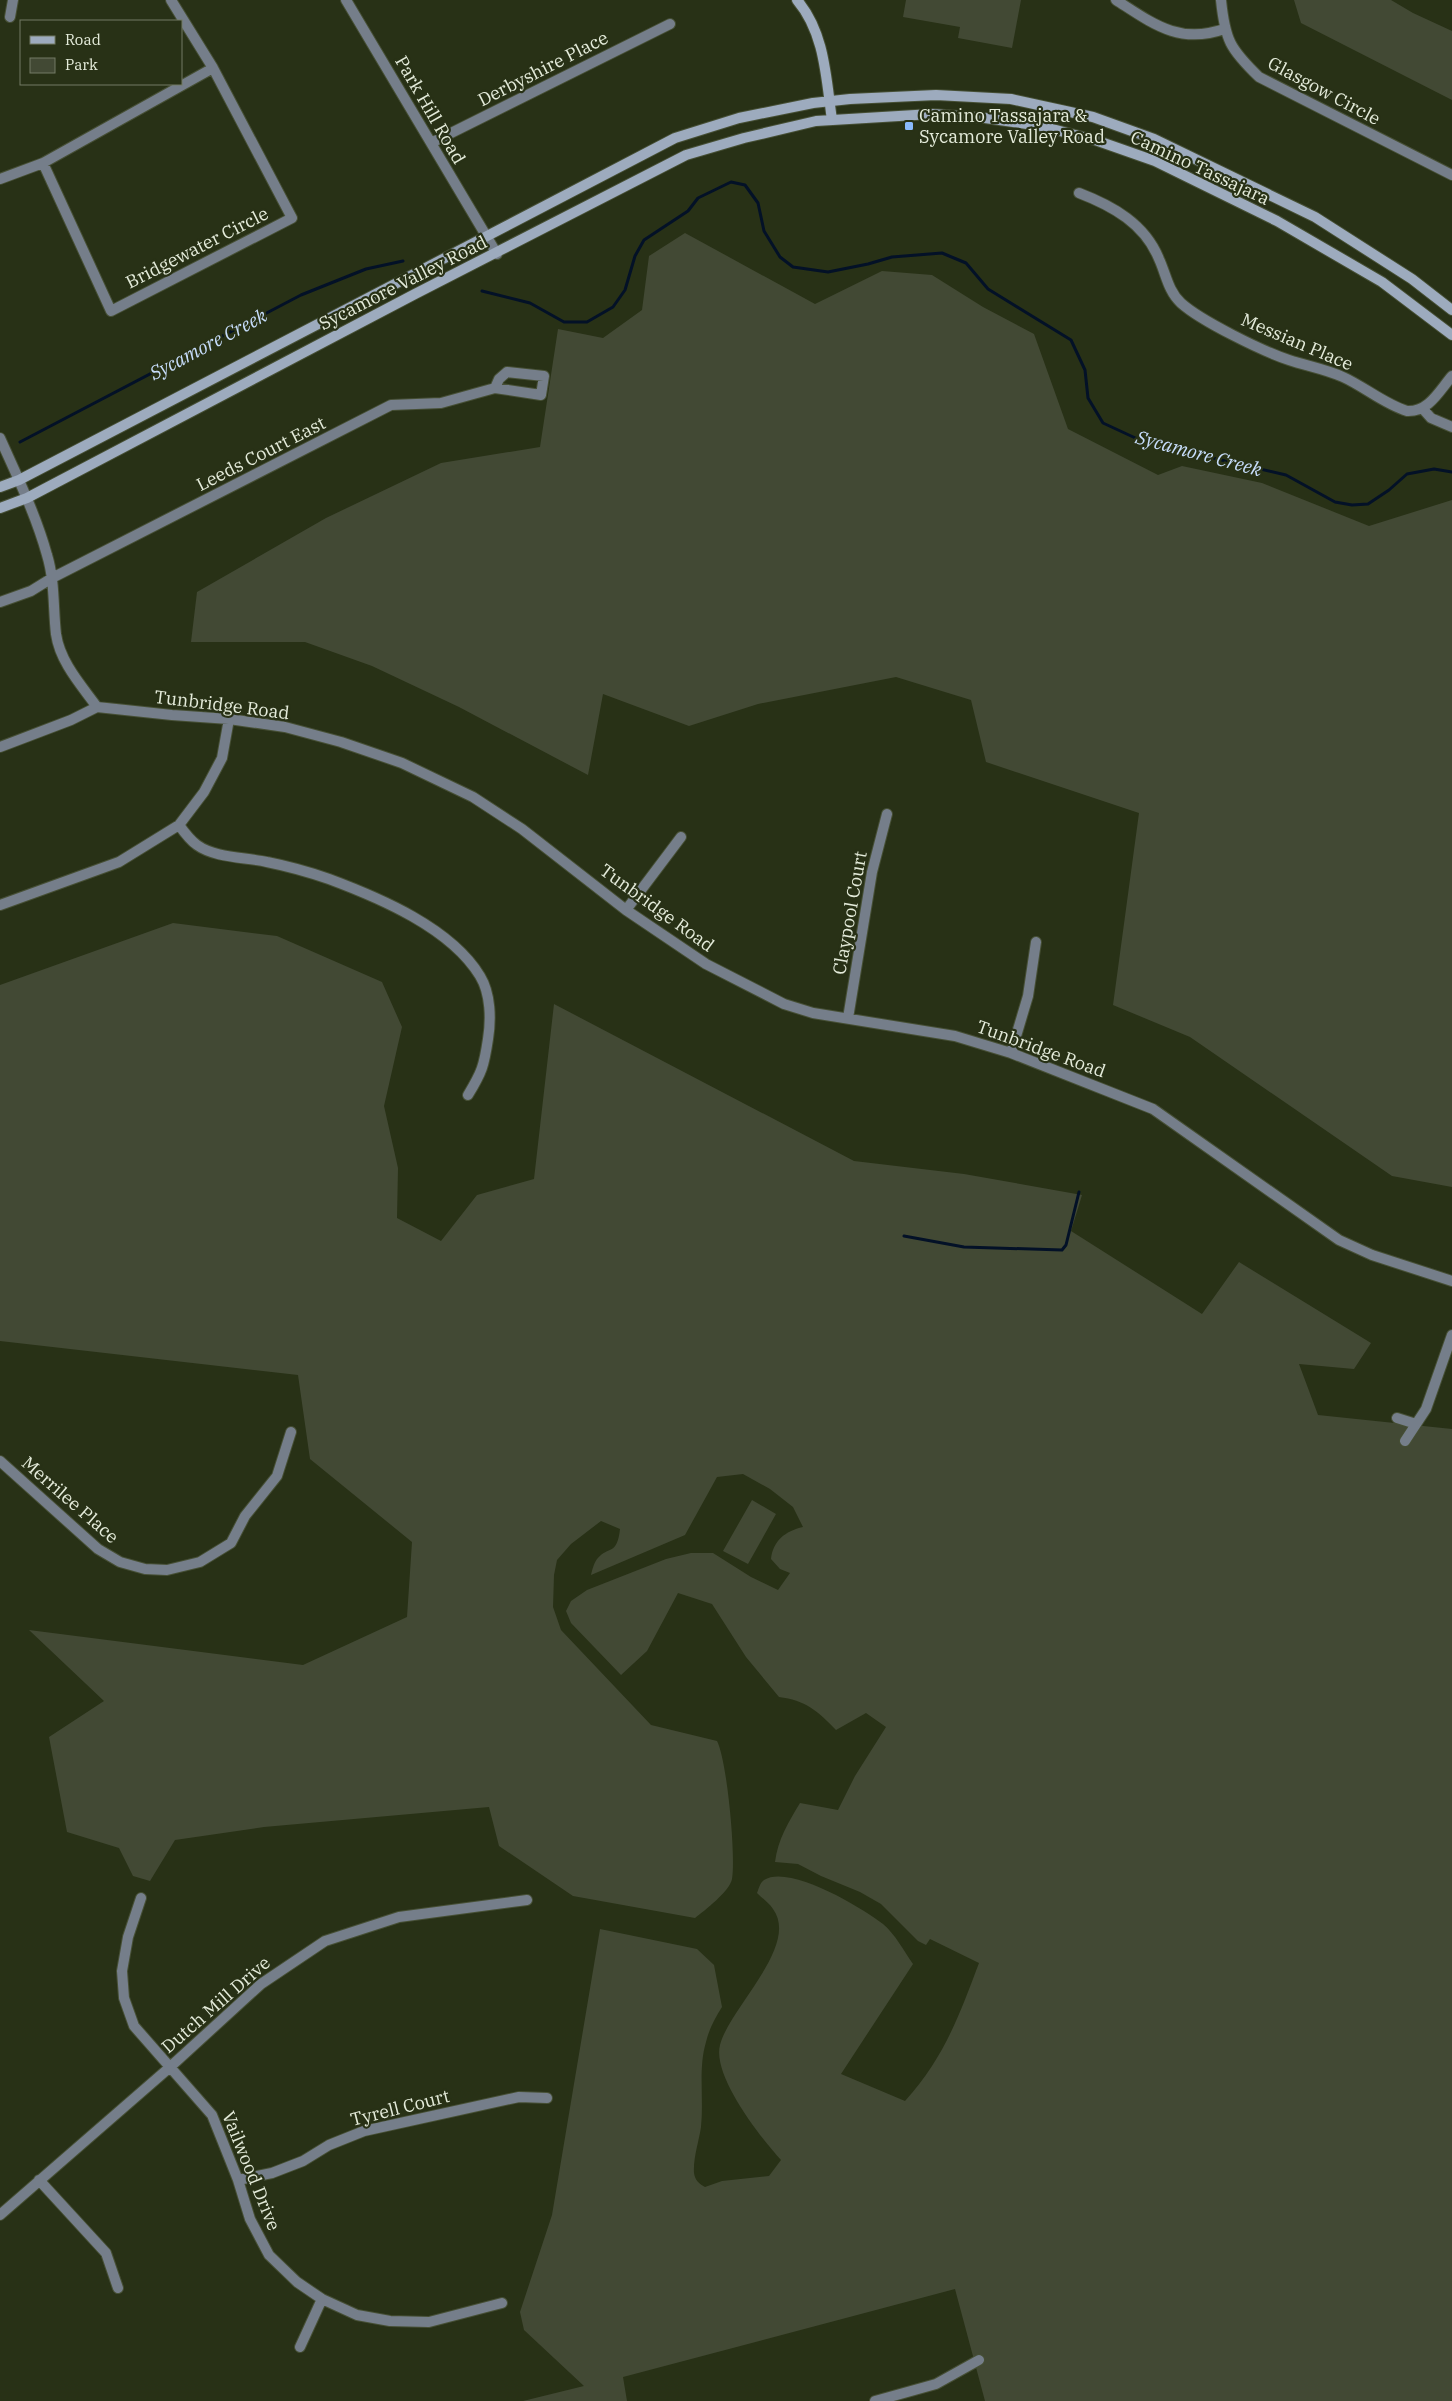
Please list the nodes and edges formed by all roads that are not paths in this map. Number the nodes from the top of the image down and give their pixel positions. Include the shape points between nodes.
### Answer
1 (13, 0) edge
2 (172, 0) edge
3 (346, 0) edge
4 (797, 0) edge
5 (1116, 0) edge
6 (1221, 0) edge
7 (10, 17) dead end
8 (670, 24) dead end
9 (1224, 29) junction
10 (213, 68) junction
11 (829, 101) junction
12 (832, 120) junction
13 (431, 143) junction
14 (43, 163) junction
15 (1452, 175) edge
16 (0, 179) edge
17 (1079, 193) dead end
18 (487, 236) junction
19 (497, 254) junction
20 (1452, 310) edge
21 (1452, 335) edge
22 (1452, 376) edge
23 (495, 388) dead end
24 (1422, 409) junction
25 (1452, 427) edge
26 (0, 438) edge
27 (19, 480) junction
28 (0, 487) edge
29 (27, 498) junction
30 (0, 508) edge
31 (52, 578) junction
32 (0, 602) edge
33 (97, 707) junction
34 (229, 719) junction
35 (0, 747) edge
36 (887, 814) dead end
37 (179, 826) junction
38 (681, 837) dead end
39 (0, 905) edge
40 (626, 910) junction
41 (1036, 942) dead end
42 (848, 1018) junction
43 (1011, 1053) junction
44 (468, 1096) dead end
45 (1452, 1281) edge
46 (1452, 1336) edge
47 (1397, 1418) dead end
48 (1416, 1424) junction
49 (291, 1432) dead end
50 (1405, 1441) dead end
51 (0, 1461) edge
52 (141, 1898) dead end
53 (526, 1900) dead end
54 (169, 2068) junction
55 (547, 2098) dead end
56 (40, 2180) junction
57 (238, 2180) junction
58 (0, 2215) edge
59 (118, 2288) dead end
60 (322, 2299) junction
61 (502, 2303) dead end
62 (300, 2347) dead end
63 (979, 2360) dead end
64 (875, 2401) edge

1 - 7 street
2 - 10 street
3 - 13 street, Park Hill Road
4 - 11 main road via 821,45
5 - 9 street via 1178,34 1208,35
6 - 9 street, Glasgow Circle
8 - 13 street, Derbyshire Place
9 - 15 street, Glasgow Circle via 1230,44 1259,77
10 - 14 street
10 - 14 street, Bridgewater Circle via 292,218 111,311
11 - 12 main road
11 - 18 main road, Sycamore Valley Road via 739,118 675,138
11 - 20 main road, Camino Tassajara via 936,95 1011,99 1092,117 1154,139 1315,217 1412,279
12 - 19 main road, Sycamore Valley Road via 744,138 686,155
12 - 21 main road, Camino Tassajara via 932,114 985,118 1041,126 1098,141 1155,161 1277,221 1382,282
13 - 18 street, Park Hill Road
14 - 16 street
17 - 24 street, Messian Place via 1130,218 1156,251 1170,290 1192,312 1288,359 1345,378 1399,408
18 - 19 street, Park Hill Road
18 - 27 main road, Sycamore Valley Road
19 - 29 main road, Sycamore Valley Road
22 - 24 street
23 - 31 street, Leeds Court East via 441,403 391,405
24 - 25 street via 1431,418
26 - 27 street
27 - 28 main road, Sycamore Valley Road
27 - 29 street
29 - 30 main road, Sycamore Valley Road
29 - 31 street
31 - 32 street, Leeds Court East via 32,591
31 - 33 street via 56,636 62,654
33 - 34 street, Tunbridge Road
33 - 35 street
34 - 37 street via 222,758 204,792
34 - 40 street, Tunbridge Road via 284,727 341,742 402,763 473,797 529,834
36 - 42 street, Claypool Court via 872,872
37 - 39 street via 119,862
37 - 44 street via 198,845 216,853 269,862 329,879 392,907 437,932 462,952 481,977 488,998 490,1025 483,1072
38 - 40 street
40 - 42 street, Tunbridge Road via 706,964 784,1004 813,1013
41 - 43 street via 1028,996
42 - 43 street, Tunbridge Road via 955,1036
43 - 45 street, Tunbridge Road via 1153,1109 1339,1240 1372,1255
46 - 48 street via 1435,1387
47 - 48 street
48 - 50 street
49 - 51 street, Merrilee Place via 277,1476 245,1516 231,1543 200,1562 167,1570 145,1569 120,1562 98,1550
52 - 54 street, Vailwood Drive via 128,1936 122,1971 124,1998 134,2026
53 - 54 street, Dutch Mill Drive via 399,1917 325,1940 261,1984
54 - 56 street, Dutch Mill Drive
54 - 57 street, Vailwood Drive via 212,2115
55 - 57 street, Tyrell Court via 519,2097 364,2131 280,2170
56 - 58 street, Dutch Mill Drive
56 - 59 street via 106,2253
57 - 60 street, Vailwood Drive via 250,2219 269,2255 297,2282
60 - 61 street, Vailwood Drive via 357,2315 390,2322 429,2322
60 - 62 street
63 - 64 street via 936,2384

